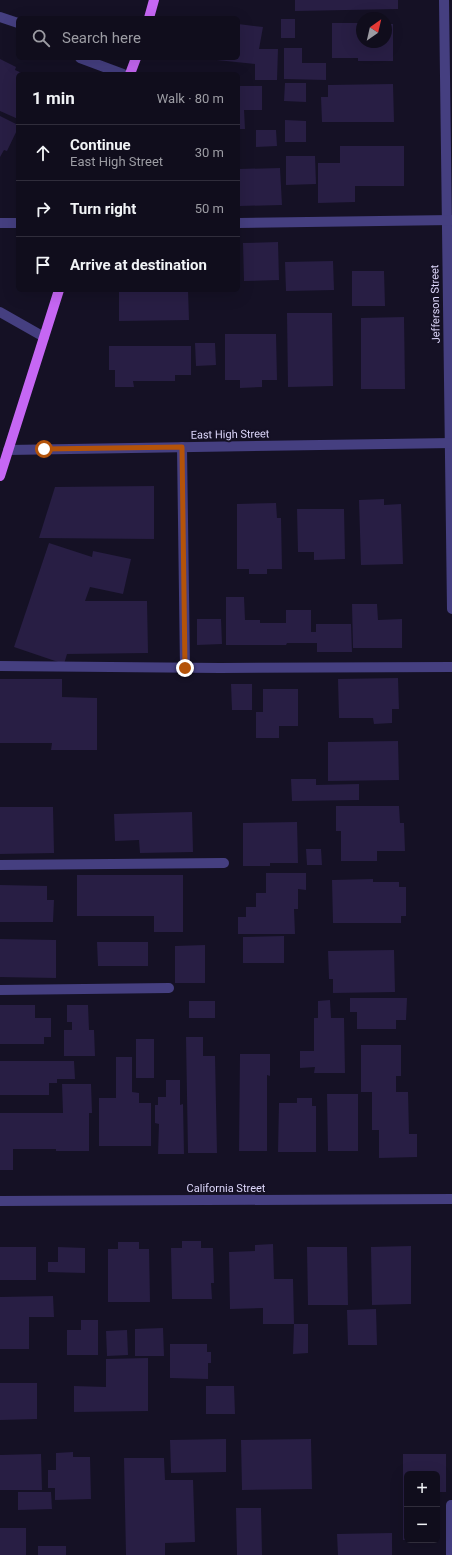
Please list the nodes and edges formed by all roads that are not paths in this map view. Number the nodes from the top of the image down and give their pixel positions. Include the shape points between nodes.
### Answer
1 (154, 0) edge
2 (447, 4) edge
3 (150, 16) edge
4 (0, 17) edge
5 (16, 22) edge
6 (85, 60) edge
7 (135, 60) edge
8 (118, 72) edge
9 (131, 72) edge
10 (449, 220) edge
11 (0, 223) edge
12 (240, 223) edge
13 (16, 224) edge
14 (58, 292) edge
15 (0, 312) edge
16 (44, 337) junction
17 (450, 443) edge
18 (182, 447) junction
19 (8, 450) junction
20 (0, 476) edge
21 (452, 608) edge
22 (0, 666) edge
23 (452, 667) edge
24 (185, 668) junction
25 (224, 863) dead end
26 (0, 865) edge
27 (169, 988) dead end
28 (0, 990) edge
29 (452, 1199) edge
30 (0, 1201) edge
31 (450, 1505) dead end
32 (451, 1555) edge

1 - 3 main road
2 - 10 street, Jefferson Street
4 - 5 street
6 - 8 street
7 - 9 main road
10 - 12 street
10 - 17 street, Jefferson Street
11 - 13 street
14 - 16 main road
15 - 16 street
16 - 19 main road
17 - 18 street, East High Street
17 - 21 street, Jefferson Street
18 - 19 street, East High Street
18 - 24 street
19 - 20 main road
22 - 24 street
23 - 24 street
25 - 26 street
27 - 28 street
29 - 30 street, California Street
31 - 32 street

